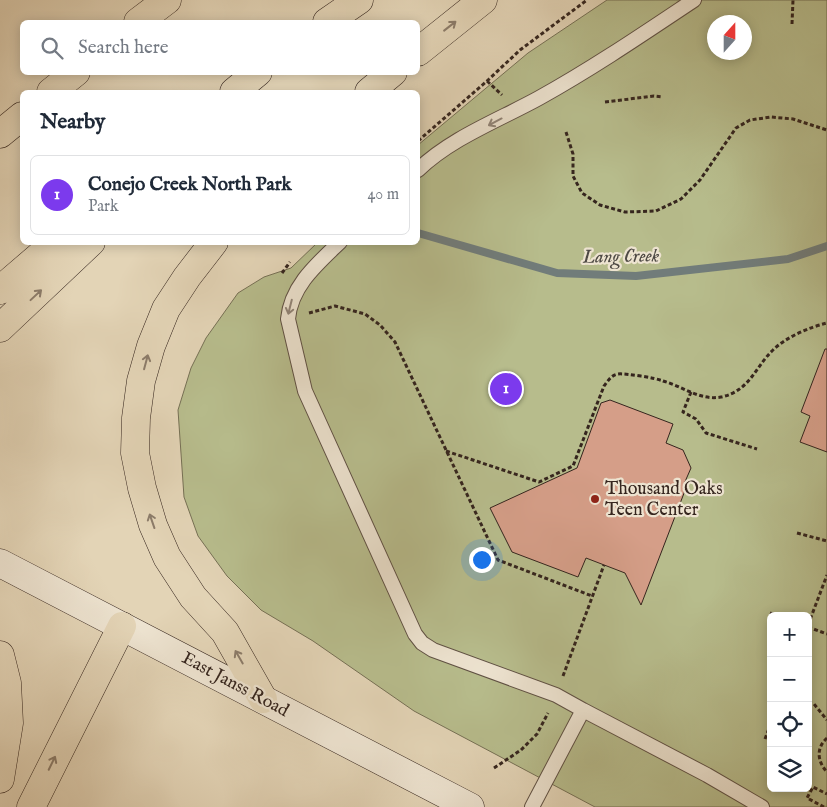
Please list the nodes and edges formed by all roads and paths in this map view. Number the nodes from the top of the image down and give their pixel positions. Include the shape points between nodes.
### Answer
1 (167, 0) edge
2 (358, 0) edge
3 (483, 0) edge
4 (587, 0) edge
5 (694, 0) edge
6 (793, 0) edge
7 (141, 20) edge
8 (330, 20) edge
9 (336, 20) edge
10 (792, 24) dead end
11 (420, 50) edge
12 (72, 75) edge
13 (254, 75) edge
14 (275, 75) edge
15 (389, 75) edge
16 (487, 81) junction
17 (54, 90) edge
18 (236, 90) edge
19 (258, 90) edge
20 (371, 90) edge
21 (503, 96) dead end
22 (663, 97) dead end
23 (605, 102) dead end
24 (20, 118) edge
25 (827, 130) edge
26 (566, 132) dead end
27 (0, 134) edge
28 (420, 139) edge
29 (421, 167) edge
30 (52, 245) edge
31 (88, 245) edge
32 (212, 245) edge
33 (337, 245) edge
34 (0, 290) edge
35 (308, 313) dead end
36 (827, 323) edge
37 (0, 328) edge
38 (691, 392) junction
39 (757, 449) dead end
40 (446, 451) junction
41 (797, 533) dead end
42 (827, 541) edge
43 (0, 563) edge
44 (604, 565) dead end
45 (827, 575) edge
46 (592, 596) junction
47 (812, 615) edge
48 (122, 626) junction
49 (812, 628) edge
50 (827, 634) edge
51 (0, 655) edge
52 (562, 679) dead end
53 (263, 699) junction
54 (812, 703) edge
55 (550, 708) dead end
56 (583, 710) junction
57 (827, 720) edge
58 (767, 733) edge
59 (827, 738) edge
60 (765, 739) dead end
61 (494, 768) dead end
62 (827, 772) edge
63 (0, 779) edge
64 (827, 794) edge
65 (31, 807) edge
66 (470, 807) edge
67 (532, 807) edge
68 (762, 807) edge
69 (824, 807) edge

1 - 7 highway
2 - 8 highway
2 - 9 highway
11 -> 3 highway
4 - 16 path via 520,50
5 -> 29 lane via 592,68 439,152
6 - 10 path
12 - 17 highway
13 - 18 highway
14 - 19 highway
15 - 20 highway
16 - 21 path
16 - 28 path
22 - 23 path
24 - 27 highway
25 - 26 path via 794,119 771,117 750,120 736,128 700,180 681,199 656,211 625,212 600,205 582,193 574,176
30 - 34 highway
37 -> 31 highway
53 -> 32 highway via 225,632 193,597 168,556 153,525 135,453 141,381 151,346 166,309
33 -> 56 lane via 306,276 294,294 288,319 305,391 415,634 433,650 556,695
35 - 40 path via 335,306 365,314 380,325 396,342
36 - 38 path via 809,328 775,348 742,388 721,397 705,397
38 - 39 path via 683,412 696,419 706,433
38 - 40 path via 662,380 618,374 610,378 604,386 574,466 539,482
40 - 46 path via 498,560
41 - 42 path
43 - 48 main road, East Janss Road
44 - 46 path
45 - 47 path
46 - 52 path
48 - 53 main road, East Janss Road
65 -> 48 highway
49 - 50 path
51 - 63 highway via 7,682 8,723
53 - 66 main road, East Janss Road
54 - 57 path
55 - 61 path via 537,734 522,750
56 - 67 lane
56 - 68 lane
58 - 60 path
59 - 62 path via 818,751
64 - 69 path via 813,787 807,798

